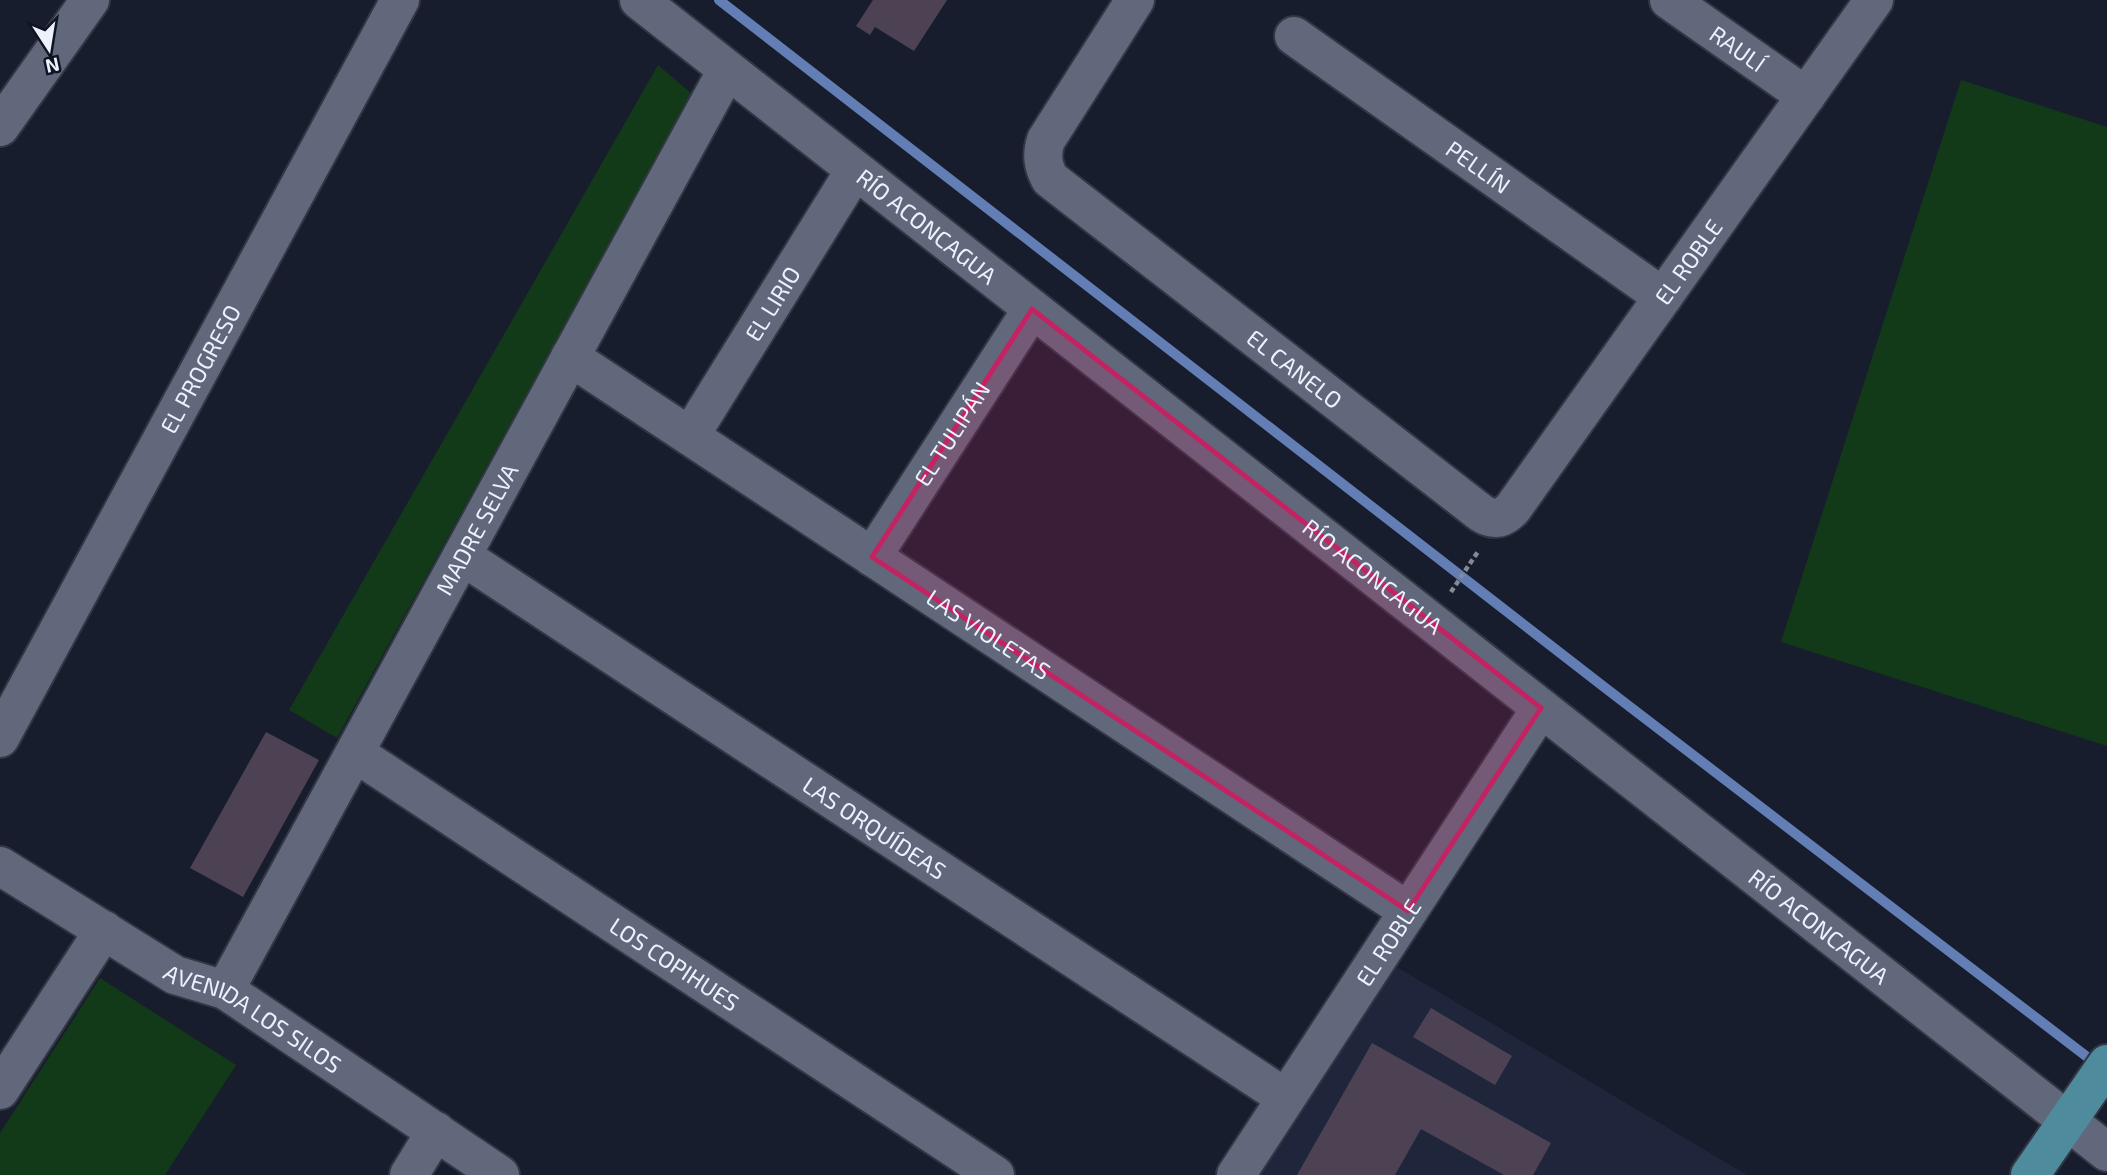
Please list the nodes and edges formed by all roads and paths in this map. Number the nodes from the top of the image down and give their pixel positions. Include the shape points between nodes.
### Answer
1 (90, 0) edge
2 (400, 0) edge
3 (639, 0) edge
4 (1135, 0) edge
5 (1670, 0) edge
6 (1874, 0) edge
7 (1294, 36) dead end
8 (727, 70) junction
9 (1806, 96) junction
10 (0, 127) edge
11 (855, 170) junction
12 (1663, 297) junction
13 (1032, 309) junction
14 (570, 357) junction
15 (690, 436) junction
16 (1499, 519) joint
17 (462, 556) junction
18 (872, 556) junction
19 (1472, 562) dead end
20 (1448, 596) dead end
21 (1541, 708) junction
22 (0, 738) edge
23 (355, 752) junction
24 (0, 866) edge
25 (1408, 911) junction
26 (104, 930) junction
27 (225, 990) junction
28 (2100, 1074) edge
29 (0, 1090) edge
30 (1286, 1098) junction
31 (2066, 1121) junction
32 (436, 1132) junction
33 (2107, 1152) edge
34 (409, 1175) edge
35 (500, 1175) edge
36 (995, 1175) edge
37 (1236, 1175) edge
38 (2030, 1175) edge

1 - 10 street
2 - 22 street, EL PROGRESO
3 - 8 street, RÍO ACONCAGUA
4 - 16 street, EL CANELO via 1051,132 1043,150 1050,179 1481,513
5 - 9 street, RAULÍ
6 - 9 street, EL ROBLE
7 - 12 street, PELLÍN
8 - 11 street, RÍO ACONCAGUA
8 - 14 street, MADRE SELVA
9 - 12 street, EL ROBLE
11 - 13 street, RÍO ACONCAGUA
11 - 15 street, EL LIRIO
12 - 16 street, EL ROBLE via 1514,508
13 - 18 street, EL TULIPÁN
13 - 21 street, RÍO ACONCAGUA
14 - 15 street, LAS VIOLETAS
14 - 17 street, MADRE SELVA
15 - 18 street, LAS VIOLETAS
17 - 23 street, MADRE SELVA
17 - 30 street, LAS ORQUÍDEAS
18 - 25 street, LAS VIOLETAS
19 - 20 path
21 - 25 street, EL ROBLE
21 - 31 street, RÍO ACONCAGUA
23 - 27 street, MADRE SELVA
23 - 36 street, LOS COPIHUES
24 - 26 street, AVENIDA LOS SILOS
25 - 30 street, EL ROBLE
26 - 27 street, AVENIDA LOS SILOS via 175,975
26 - 29 street
27 - 32 street, AVENIDA LOS SILOS
28 - 31 main road
30 - 37 street, EL ROBLE
31 - 33 street, RÍO ACONCAGUA
31 - 38 main road
32 - 34 street
32 - 35 street, AVENIDA LOS SILOS

